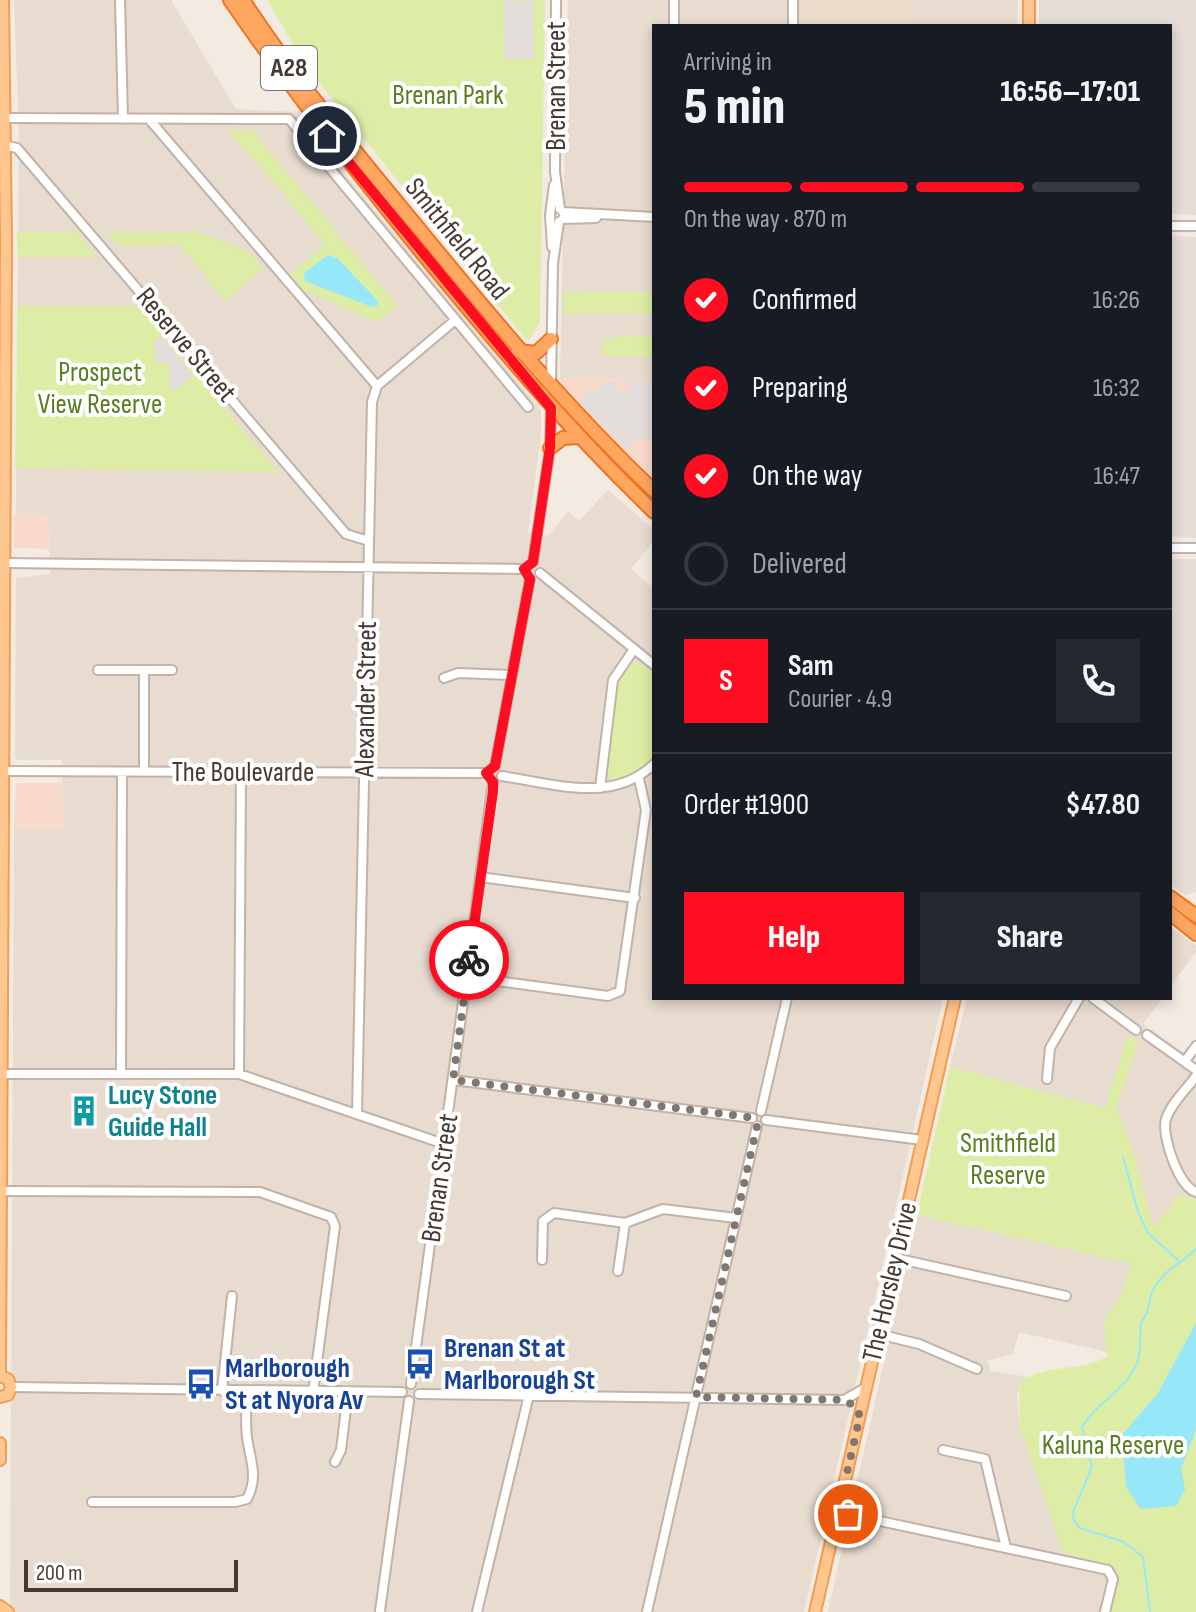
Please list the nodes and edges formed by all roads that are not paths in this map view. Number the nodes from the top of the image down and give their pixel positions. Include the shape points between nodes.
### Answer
1 (120, 0) edge
2 (228, 0) edge
3 (243, 0) edge
4 (252, 0) edge
5 (556, 0) edge
6 (674, 0) edge
7 (793, 0) edge
8 (1029, 0) edge
9 (2, 8) edge
10 (674, 24) edge
11 (793, 24) edge
12 (1029, 24) edge
13 (4, 118) junction
14 (123, 119) junction
15 (149, 119) junction
16 (339, 133) junction
17 (4, 145) junction
18 (558, 215) junction
19 (652, 217) edge
20 (1172, 226) edge
21 (1196, 226) edge
22 (3, 240) edge
23 (454, 321) junction
24 (551, 339) junction
25 (518, 351) junction
26 (377, 386) junction
27 (551, 389) junction
28 (565, 404) junction
29 (528, 407) dead end
30 (551, 408) junction
31 (578, 437) junction
32 (550, 448) junction
33 (623, 453) dead end
34 (652, 489) edge
35 (652, 510) edge
36 (369, 541) junction
37 (1172, 548) edge
38 (1196, 548) edge
39 (533, 562) junction
40 (5, 563) junction
41 (369, 568) junction
42 (524, 569) junction
43 (540, 573) junction
44 (530, 579) junction
45 (634, 649) junction
46 (652, 663) edge
47 (98, 670) dead end
48 (144, 670) junction
49 (172, 670) dead end
50 (511, 675) junction
51 (444, 678) dead end
52 (495, 766) junction
53 (652, 766) edge
54 (2, 771) edge
55 (122, 772) junction
56 (144, 772) junction
57 (241, 773) junction
58 (365, 773) junction
59 (486, 773) junction
60 (502, 776) junction
61 (639, 779) junction
62 (493, 782) junction
63 (600, 788) junction
64 (480, 877) junction
65 (635, 898) junction
66 (1172, 898) edge
67 (1172, 915) edge
68 (1196, 916) edge
69 (1196, 934) edge
70 (467, 977) junction
71 (787, 1000) edge
72 (955, 1000) edge
73 (1078, 1000) edge
74 (1096, 1000) edge
75 (1136, 1030) dead end
76 (1147, 1035) dead end
77 (1196, 1046) edge
78 (1185, 1061) junction
79 (1196, 1073) edge
80 (2, 1074) edge
81 (121, 1074) junction
82 (239, 1074) junction
83 (1047, 1079) dead end
84 (453, 1080) junction
85 (357, 1113) junction
86 (764, 1116) junction
87 (754, 1122) junction
88 (922, 1140) junction
89 (444, 1144) junction
90 (1, 1191) edge
91 (1196, 1192) edge
92 (736, 1218) junction
93 (625, 1223) junction
94 (895, 1258) junction
95 (542, 1260) dead end
96 (618, 1271) dead end
97 (232, 1296) dead end
98 (1066, 1296) dead end
99 (878, 1334) junction
100 (977, 1369) dead end
101 (0, 1374) edge
102 (411, 1384) junction
103 (11, 1387) junction
104 (867, 1387) junction
105 (222, 1391) junction
106 (246, 1391) junction
107 (313, 1392) junction
108 (348, 1392) junction
109 (402, 1392) junction
110 (419, 1394) junction
111 (529, 1395) junction
112 (0, 1397) edge
113 (696, 1397) junction
114 (844, 1400) junction
115 (409, 1401) junction
116 (860, 1416) junction
117 (0, 1443) edge
118 (943, 1450) dead end
119 (0, 1460) edge
120 (335, 1462) dead end
121 (92, 1502) dead end
122 (838, 1512) junction
123 (1006, 1548) junction
124 (0, 1606) edge
125 (8, 1612) edge
126 (380, 1612) edge
127 (477, 1612) edge
128 (647, 1612) edge
129 (815, 1612) edge
130 (1105, 1612) edge

1 - 14 street
2 - 30 highway, Smithfield Road / A28 via 327,136
3 - 16 highway, Smithfield Road / A28
4 - 16 highway
5 - 18 street, Brenan Street
6 - 10 street
7 - 11 street
8 - 12 main road
9 - 13 main road
13 - 14 street
13 - 17 main road
14 - 15 street
15 - 23 street via 289,119
15 - 26 street
16 - 25 highway, Smithfield Road / A28
17 - 22 main road
17 - 36 street, Reserve Street via 17,148 346,534
18 - 19 street
18 - 24 street, Brenan Street
20 - 21 street
22 - 40 main road
23 - 26 street
23 - 29 street
24 - 25 highway via 536,353
24 - 27 street, Brenan Street
25 - 27 highway, Smithfield Road / A28
26 - 36 street, Alexander Street via 372,402
27 - 28 highway, Smithfield Road / A28
27 - 30 street, Brenan Street
28 - 33 highway via 588,418
28 - 34 highway, Smithfield Road / A28
30 - 31 highway, Smithfield Road / A28
30 - 32 street, Brenan Street
31 - 32 highway via 563,438
31 - 35 highway, Smithfield Road / A28
32 - 39 street, Brenan Street
36 - 41 street, Alexander Street
37 - 38 street
39 - 42 street
39 - 43 street
40 - 41 street
40 - 54 main road
41 - 42 street
41 - 58 street, Alexander Street
42 - 44 street
43 - 44 street
43 - 45 street
44 - 50 street
45 - 46 street
45 - 63 street via 613,680
47 - 48 street
48 - 49 street
48 - 56 street
50 - 51 street via 458,673
50 - 52 street
52 - 59 street
52 - 60 street
53 - 61 street
54 - 55 street, The Boulevarde
54 - 80 main road
55 - 56 street, The Boulevarde
55 - 81 street
56 - 57 street, The Boulevarde
57 - 58 street, The Boulevarde
57 - 82 street
58 - 59 street, The Boulevarde
58 - 85 street, Alexander Street
59 - 62 street
60 - 62 street
60 - 63 street
61 - 63 street
61 - 65 street via 646,810
62 - 64 street, Brenan Street
64 - 65 street
64 - 70 street, Brenan Street
65 - 70 street via 623,986 615,995
66 - 68 highway
67 - 69 highway
70 - 84 street, Brenan Street
71 - 86 street
72 - 88 main road, The Horsley Drive
73 - 83 street via 1050,1048
74 - 75 street
76 - 78 street
77 - 78 street
78 - 79 street
79 - 91 street via 1165,1125 1181,1180
80 - 81 street
80 - 90 main road
81 - 82 street
82 - 85 street
84 - 87 street
84 - 89 street, Brenan Street
85 - 89 street
86 - 87 street
86 - 88 street
87 - 92 street
88 - 94 main road, The Horsley Drive
89 - 102 street, Brenan Street
90 - 101 main road
90 - 107 street via 260,1192 331,1217 335,1226
92 - 93 street via 663,1209
92 - 113 street
93 - 95 street via 551,1214 543,1221
93 - 96 street
94 - 98 street
94 - 99 main road, The Horsley Drive
97 - 105 street
99 - 100 street via 919,1344
99 - 104 main road, The Horsley Drive
101 - 103 main road
102 - 109 street
102 - 110 street
103 - 105 street
103 - 112 main road
104 - 114 street
104 - 116 main road, The Horsley Drive
105 - 106 street
106 - 107 street
106 - 121 street via 254,1464 254,1485 247,1499
107 - 108 street
108 - 109 street
108 - 120 street
109 - 115 street
110 - 111 street
110 - 115 street
111 - 113 street
111 - 127 street
113 - 114 street
113 - 128 street
114 - 116 street
115 - 126 street
116 - 122 main road, The Horsley Drive
117 - 119 main road
118 - 123 street via 985,1459
122 - 123 street
122 - 129 main road, The Horsley Drive
123 - 130 street via 1112,1573
124 - 125 main road

